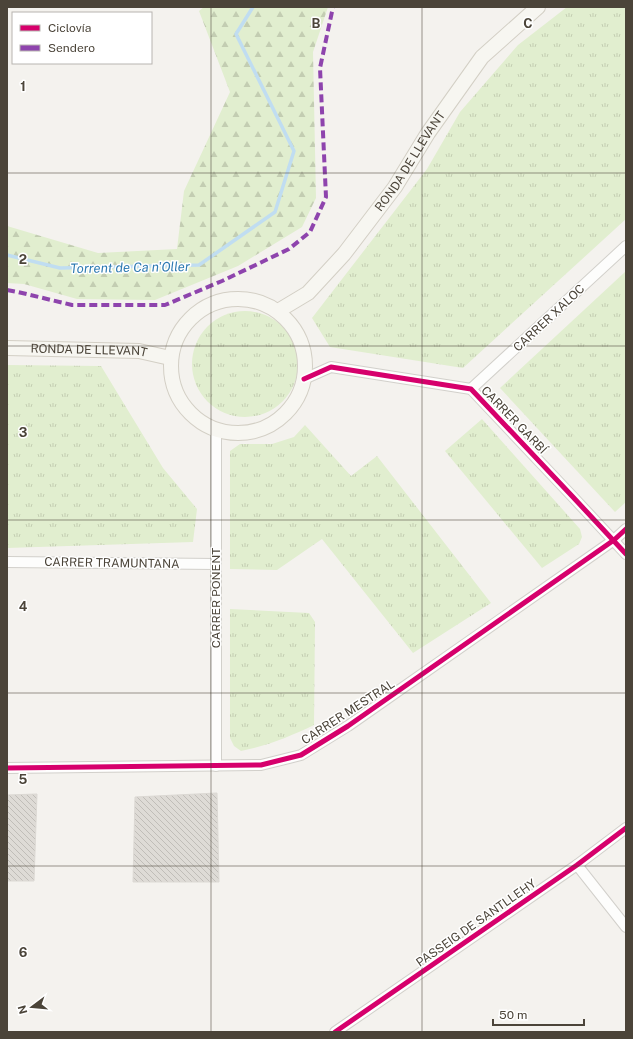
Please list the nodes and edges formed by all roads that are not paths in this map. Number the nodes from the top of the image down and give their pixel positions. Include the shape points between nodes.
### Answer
1 (538, 7) edge
2 (626, 246) edge
3 (278, 311) junction
4 (7, 348) edge
5 (170, 358) junction
6 (304, 380) junction
7 (471, 389) junction
8 (216, 431) junction
9 (626, 529) edge
10 (614, 540) junction
11 (626, 554) edge
12 (7, 562) edge
13 (216, 564) junction
14 (216, 766) junction
15 (7, 768) edge
16 (626, 828) edge
17 (577, 865) junction
18 (626, 927) edge
19 (334, 1032) edge

1 - 3 main road, RONDA DE LLEVANT via 482,57 428,133 395,187 344,254 308,293
2 - 7 street, CARRER XALOC
3 - 5 main road via 261,302 226,299 204,307 184,324 173,345
3 - 6 main road via 294,329 300,342 305,356
4 - 5 main road, RONDA DE LLEVANT via 139,351
5 - 8 main road via 172,382 180,402 196,420
6 - 7 street, CARRER GARBÍ via 331,367
6 - 8 main road via 301,392 288,412 275,423 254,432 239,434
7 - 10 street, CARRER GARBÍ
8 - 13 street, CARRER PONENT
9 - 10 street, CARRER MESTRAL
10 - 11 street, CARRER GARBÍ
10 - 14 street, CARRER MESTRAL via 348,726 301,755 261,765
12 - 13 street, CARRER TRAMUNTANA
13 - 14 street, CARRER PONENT
14 - 15 street, CARRER MESTRAL
16 - 17 street, PASSEIG DE SANTLLEHY
17 - 18 street
17 - 19 street, PASSEIG DE SANTLLEHY

